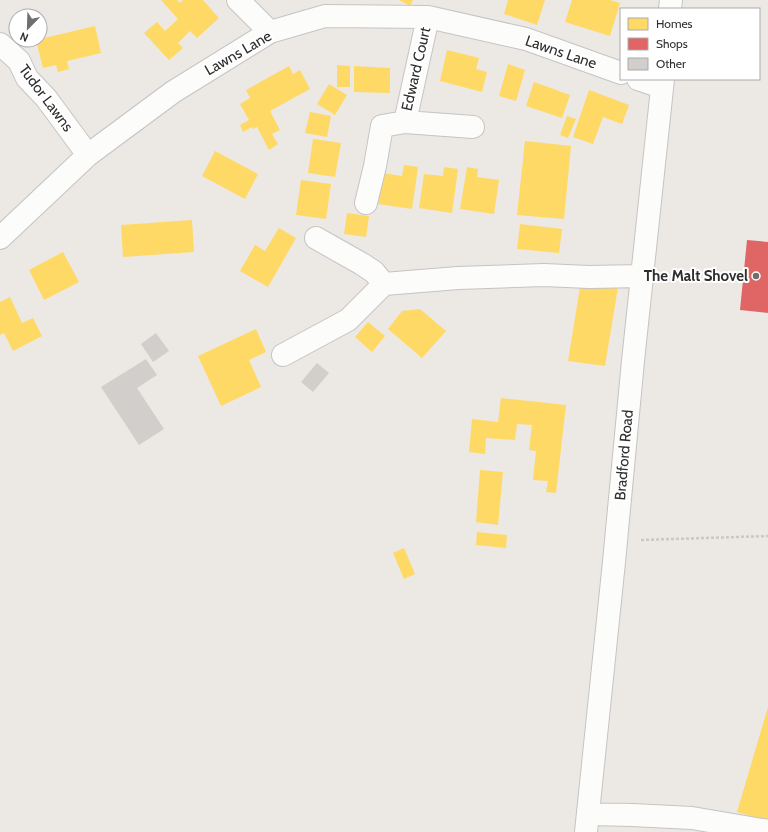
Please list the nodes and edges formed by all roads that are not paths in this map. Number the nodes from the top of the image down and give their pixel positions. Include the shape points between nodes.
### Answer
1 (238, 0) edge
2 (428, 17) junction
3 (270, 32) junction
4 (0, 44) edge
5 (620, 73) edge
6 (644, 80) edge
7 (662, 83) edge
8 (405, 122) junction
9 (473, 127) dead end
10 (88, 155) junction
11 (366, 203) dead end
12 (0, 238) edge
13 (316, 238) dead end
14 (642, 276) junction
15 (384, 284) junction
16 (283, 355) dead end
17 (587, 823) edge
18 (768, 831) edge

1 - 3 street
2 - 3 street, Lawns Lane via 325,16
2 - 5 street, Lawns Lane via 526,39
2 - 8 street, Edward Court
3 - 10 street, Lawns Lane via 173,92
4 - 10 street, Tudor Lawns via 19,61 27,78 46,98
6 - 7 street
7 - 14 street, Bradford Road
8 - 9 street, Edward Court
8 - 11 street, Edward Court via 382,126
10 - 12 street, Lawns Lane
13 - 15 street via 374,272
14 - 15 street via 544,275
14 - 17 street, Bradford Road
15 - 16 street via 348,320
17 - 18 street via 632,815 692,818

